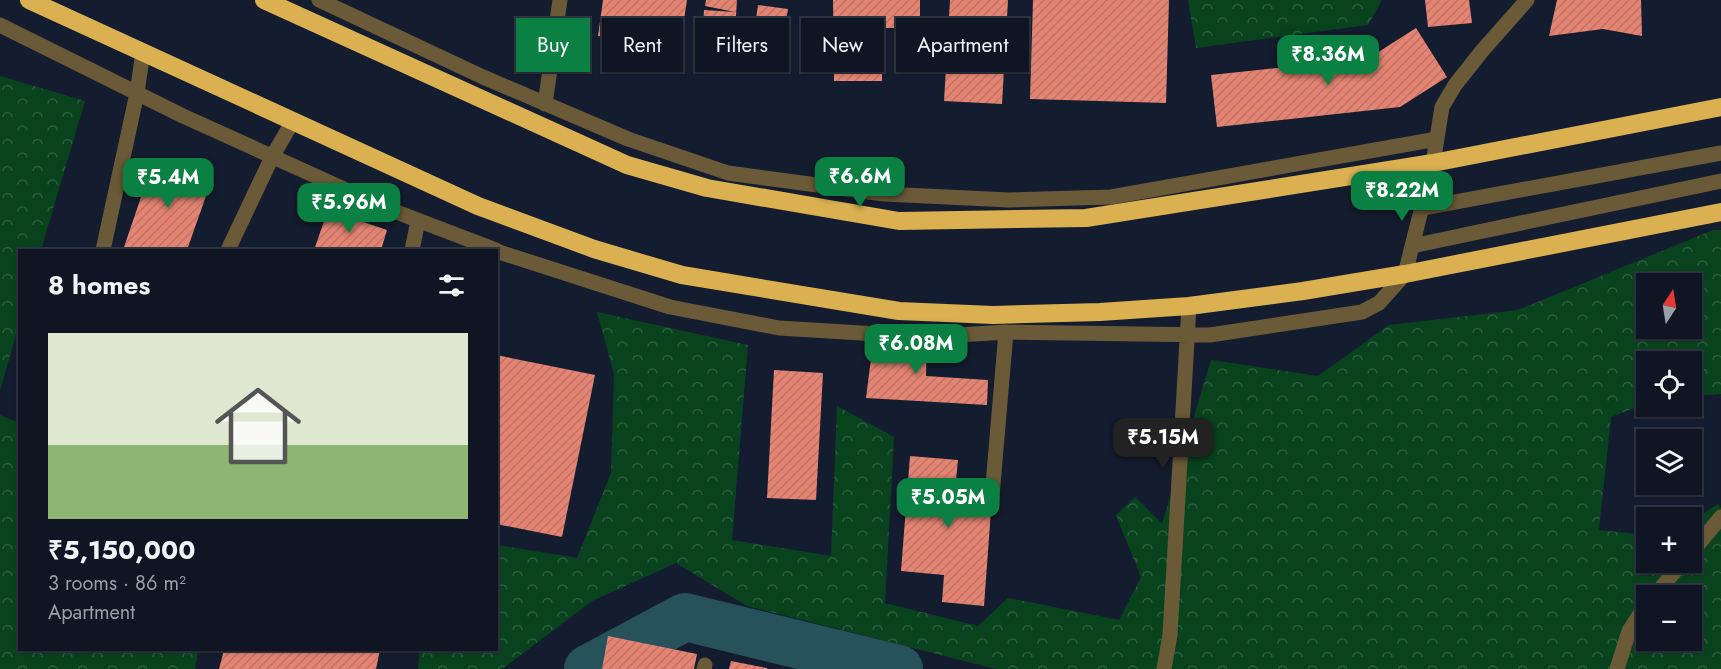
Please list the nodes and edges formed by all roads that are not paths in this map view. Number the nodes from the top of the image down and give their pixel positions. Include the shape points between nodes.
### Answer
1 (29, 0) edge
2 (264, 0) edge
3 (319, 0) edge
4 (560, 0) edge
5 (1527, 0) edge
6 (0, 25) edge
7 (143, 52) junction
8 (136, 93) junction
9 (546, 104) junction
10 (1721, 107) edge
11 (293, 122) junction
12 (1437, 140) junction
13 (1721, 153) edge
14 (272, 157) junction
15 (1433, 163) junction
16 (1721, 181) edge
17 (1423, 208) junction
18 (1721, 212) edge
19 (418, 221) junction
20 (1412, 246) junction
21 (103, 249) edge
22 (228, 249) edge
23 (412, 249) edge
24 (491, 249) edge
25 (498, 252) edge
26 (1405, 274) junction
27 (1189, 306) junction
28 (1006, 332) junction
29 (1187, 334) junction
30 (992, 508) dead end
31 (1721, 517) edge
32 (1702, 540) edge
33 (1674, 573) edge
34 (1663, 585) edge
35 (1636, 620) edge
36 (1164, 669) edge
37 (1617, 669) edge

1 - 7 highway
2 - 15 highway via 627,165 707,188 899,221 1086,218
3 - 9 street
4 - 9 street
5 - 12 street via 1455,85 1442,107
6 - 8 street
7 - 8 street
7 - 11 highway
8 - 14 street
8 - 21 street
9 - 12 street via 628,139 729,173 884,194 998,200 1111,197
10 - 15 highway
11 - 14 street
11 - 27 highway via 478,206 594,249 682,275 899,311 1005,314
12 - 15 street
13 - 17 street
14 - 19 street
14 - 22 street
15 - 17 street
16 - 20 street
17 - 20 street
18 - 26 highway
19 - 23 street
19 - 24 street
20 - 26 street
25 - 28 street via 670,307 778,328 927,337
26 - 27 highway
26 - 29 street via 1379,303 1362,312 1210,335
27 - 29 street
28 - 29 street
28 - 30 street
29 - 36 street via 1170,635
31 - 32 street
33 - 34 street
35 - 37 street

